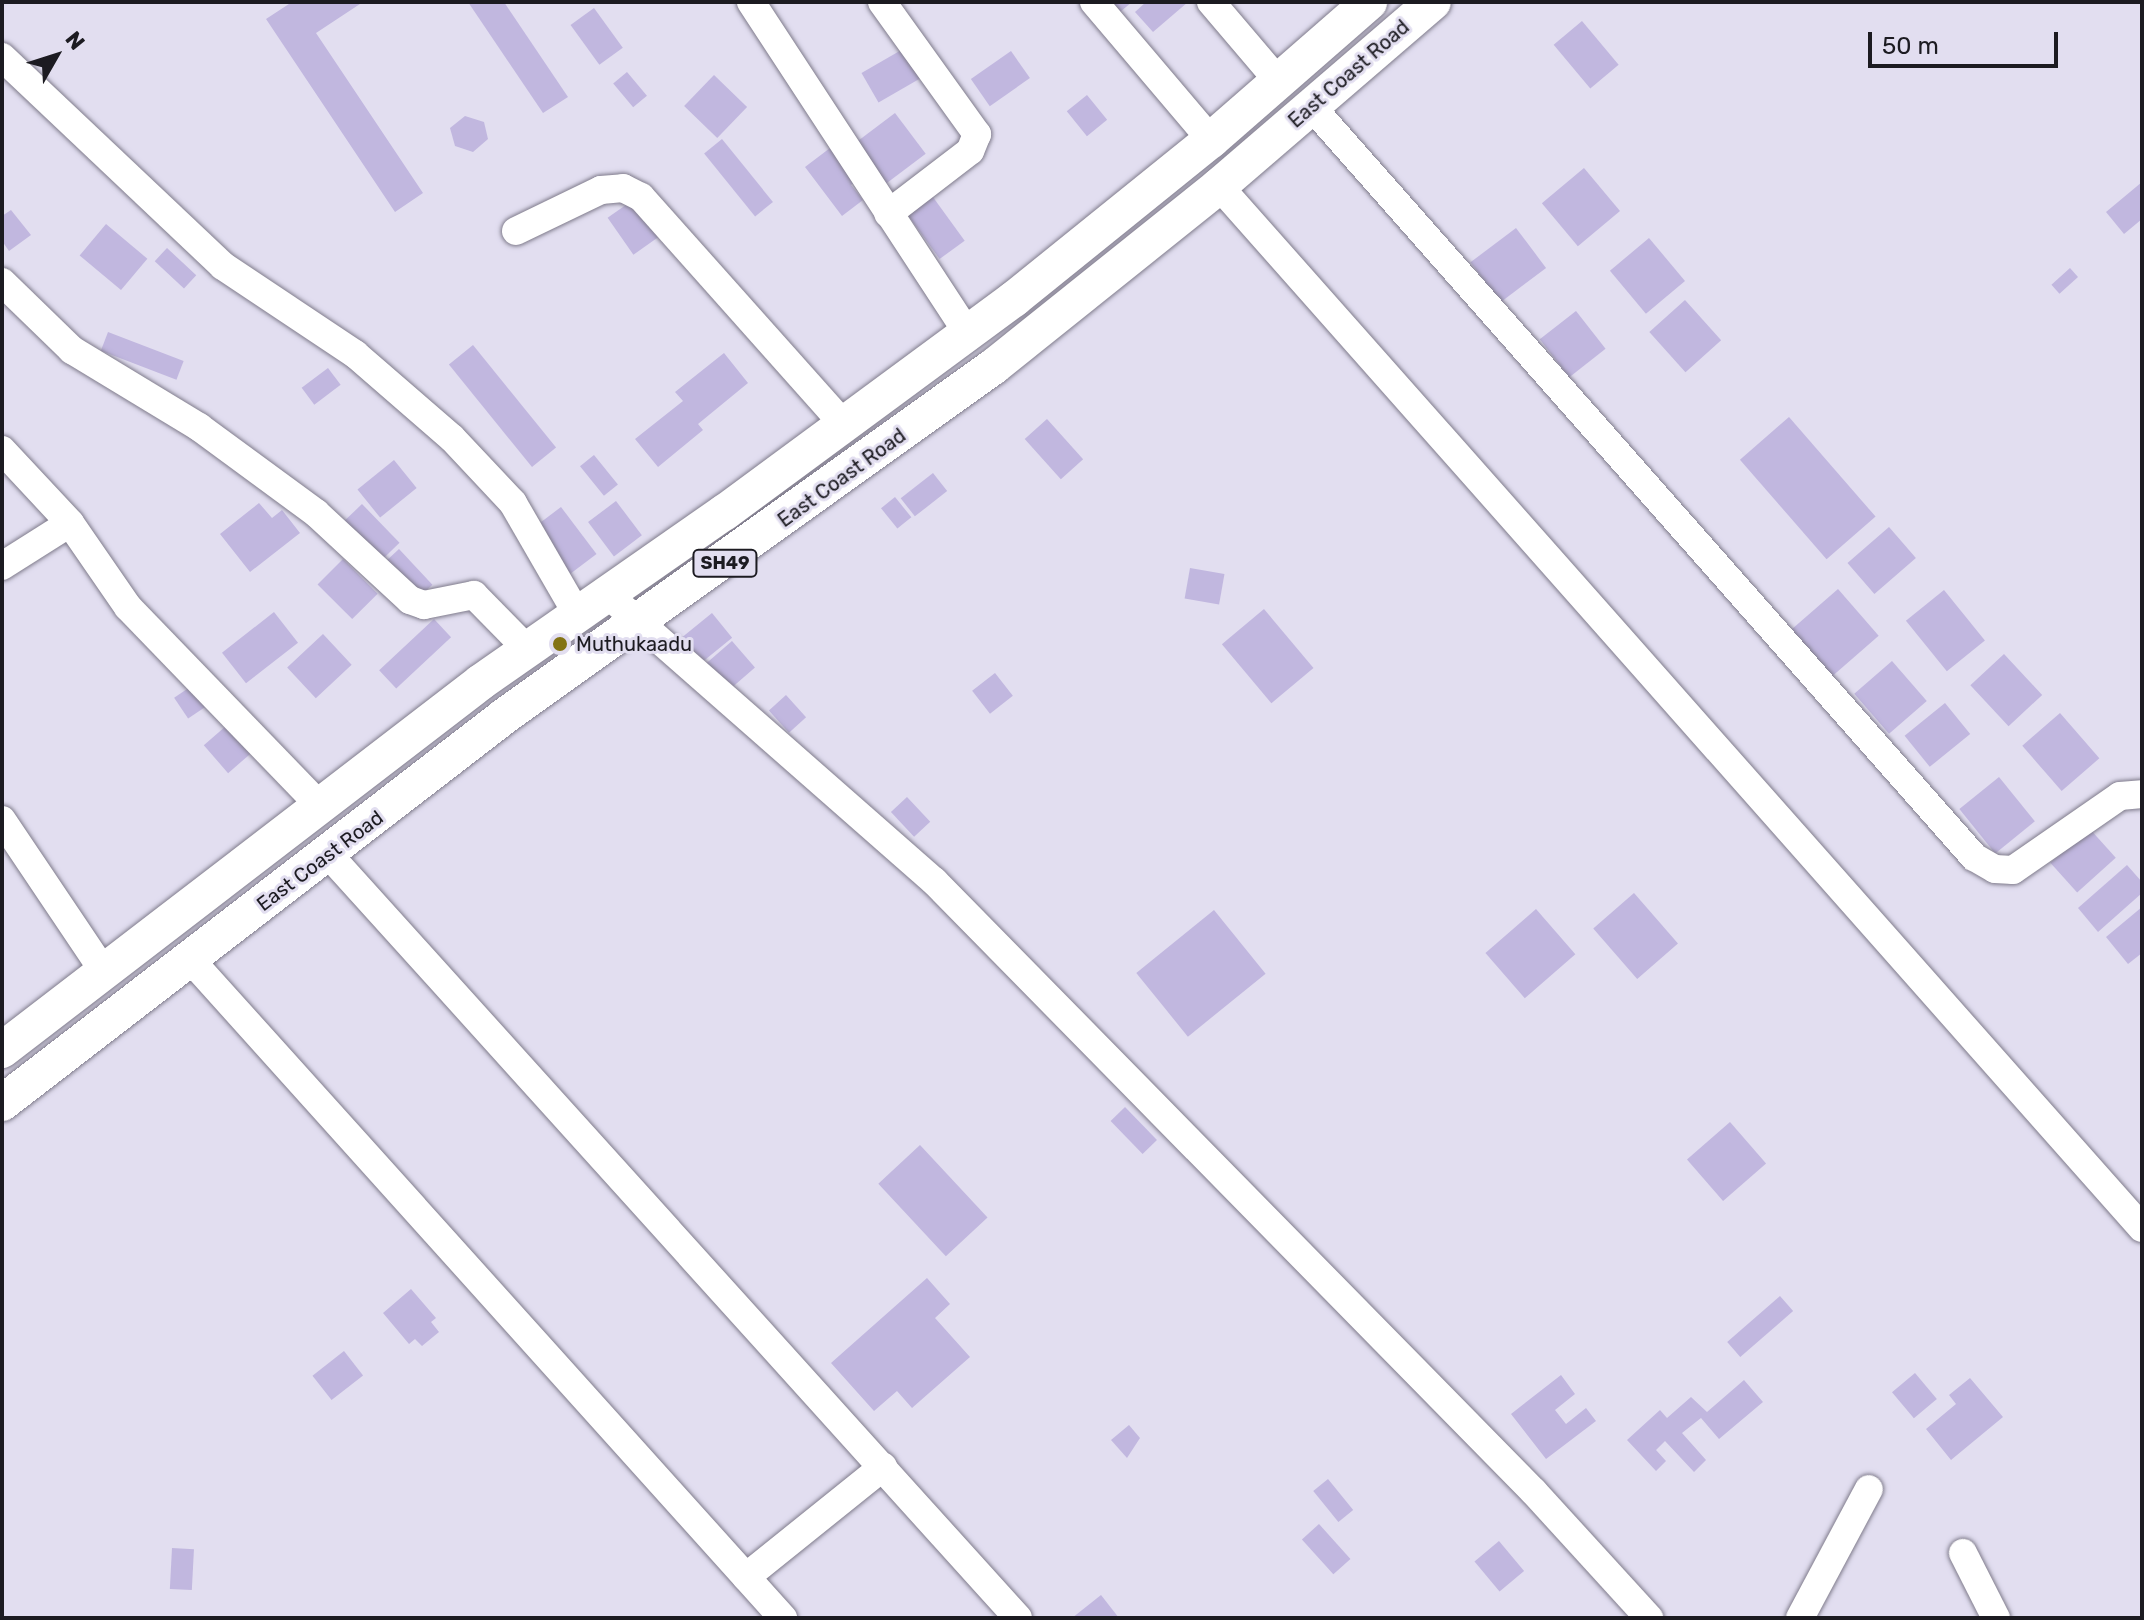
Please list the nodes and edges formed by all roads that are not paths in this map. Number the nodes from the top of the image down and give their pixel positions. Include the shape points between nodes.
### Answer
1 (751, 2) edge
2 (882, 2) edge
3 (1094, 2) edge
4 (1211, 2) edge
5 (1369, 2) edge
6 (1433, 2) edge
7 (2, 57) edge
8 (1279, 82) junction
9 (1311, 106) junction
10 (1211, 140) junction
11 (1219, 186) junction
12 (888, 214) junction
13 (516, 231) dead end
14 (2, 282) edge
15 (968, 333) junction
16 (844, 425) junction
17 (2, 450) edge
18 (70, 523) junction
19 (2, 566) edge
20 (607, 594) junction
21 (576, 612) junction
22 (640, 622) junction
23 (527, 649) junction
24 (2142, 794) edge
25 (322, 808) junction
26 (2, 820) edge
27 (329, 855) junction
28 (190, 959) junction
29 (105, 973) junction
30 (7, 1038) edge
31 (2, 1103) edge
32 (2142, 1228) edge
33 (883, 1467) junction
34 (1869, 1489) dead end
35 (1963, 1553) dead end
36 (746, 1577) junction
37 (783, 1618) edge
38 (1018, 1618) edge
39 (1649, 1618) edge
40 (1800, 1618) edge
41 (1996, 1618) edge

1 - 12 street
2 - 12 street via 977,134 970,151
3 - 10 street
4 - 8 street
5 - 8 main road, East Coast Road / SH49
6 - 9 main road, East Coast Road / SH49
7 - 21 street via 223,266 355,354 452,438 513,503
8 - 10 main road, East Coast Road / SH49
9 - 11 main road, East Coast Road / SH49
9 - 24 street via 1974,857 1995,869 2013,870 2120,796
10 - 15 main road, East Coast Road / SH49
11 - 22 main road, East Coast Road / SH49 via 993,367
11 - 32 street
12 - 15 street
13 - 16 street via 601,190 623,188 641,197
14 - 23 street via 72,350 199,427 316,513 410,600 424,605 474,595
15 - 16 main road, East Coast Road / SH49
16 - 20 main road, East Coast Road / SH49
17 - 18 street
18 - 19 street
18 - 25 street via 128,607
20 - 21 main road, East Coast Road / SH49
20 - 22 street
21 - 23 main road, East Coast Road / SH49
22 - 27 main road, East Coast Road / SH49 via 506,715
22 - 39 street via 934,881 1534,1492
23 - 25 main road, East Coast Road / SH49
25 - 29 main road, East Coast Road / SH49
26 - 29 street
27 - 28 main road, East Coast Road / SH49
27 - 33 street
28 - 31 main road, East Coast Road / SH49
28 - 36 street
29 - 30 main road, East Coast Road / SH49
33 - 36 street
33 - 38 street
34 - 40 street
35 - 41 street
36 - 37 street

